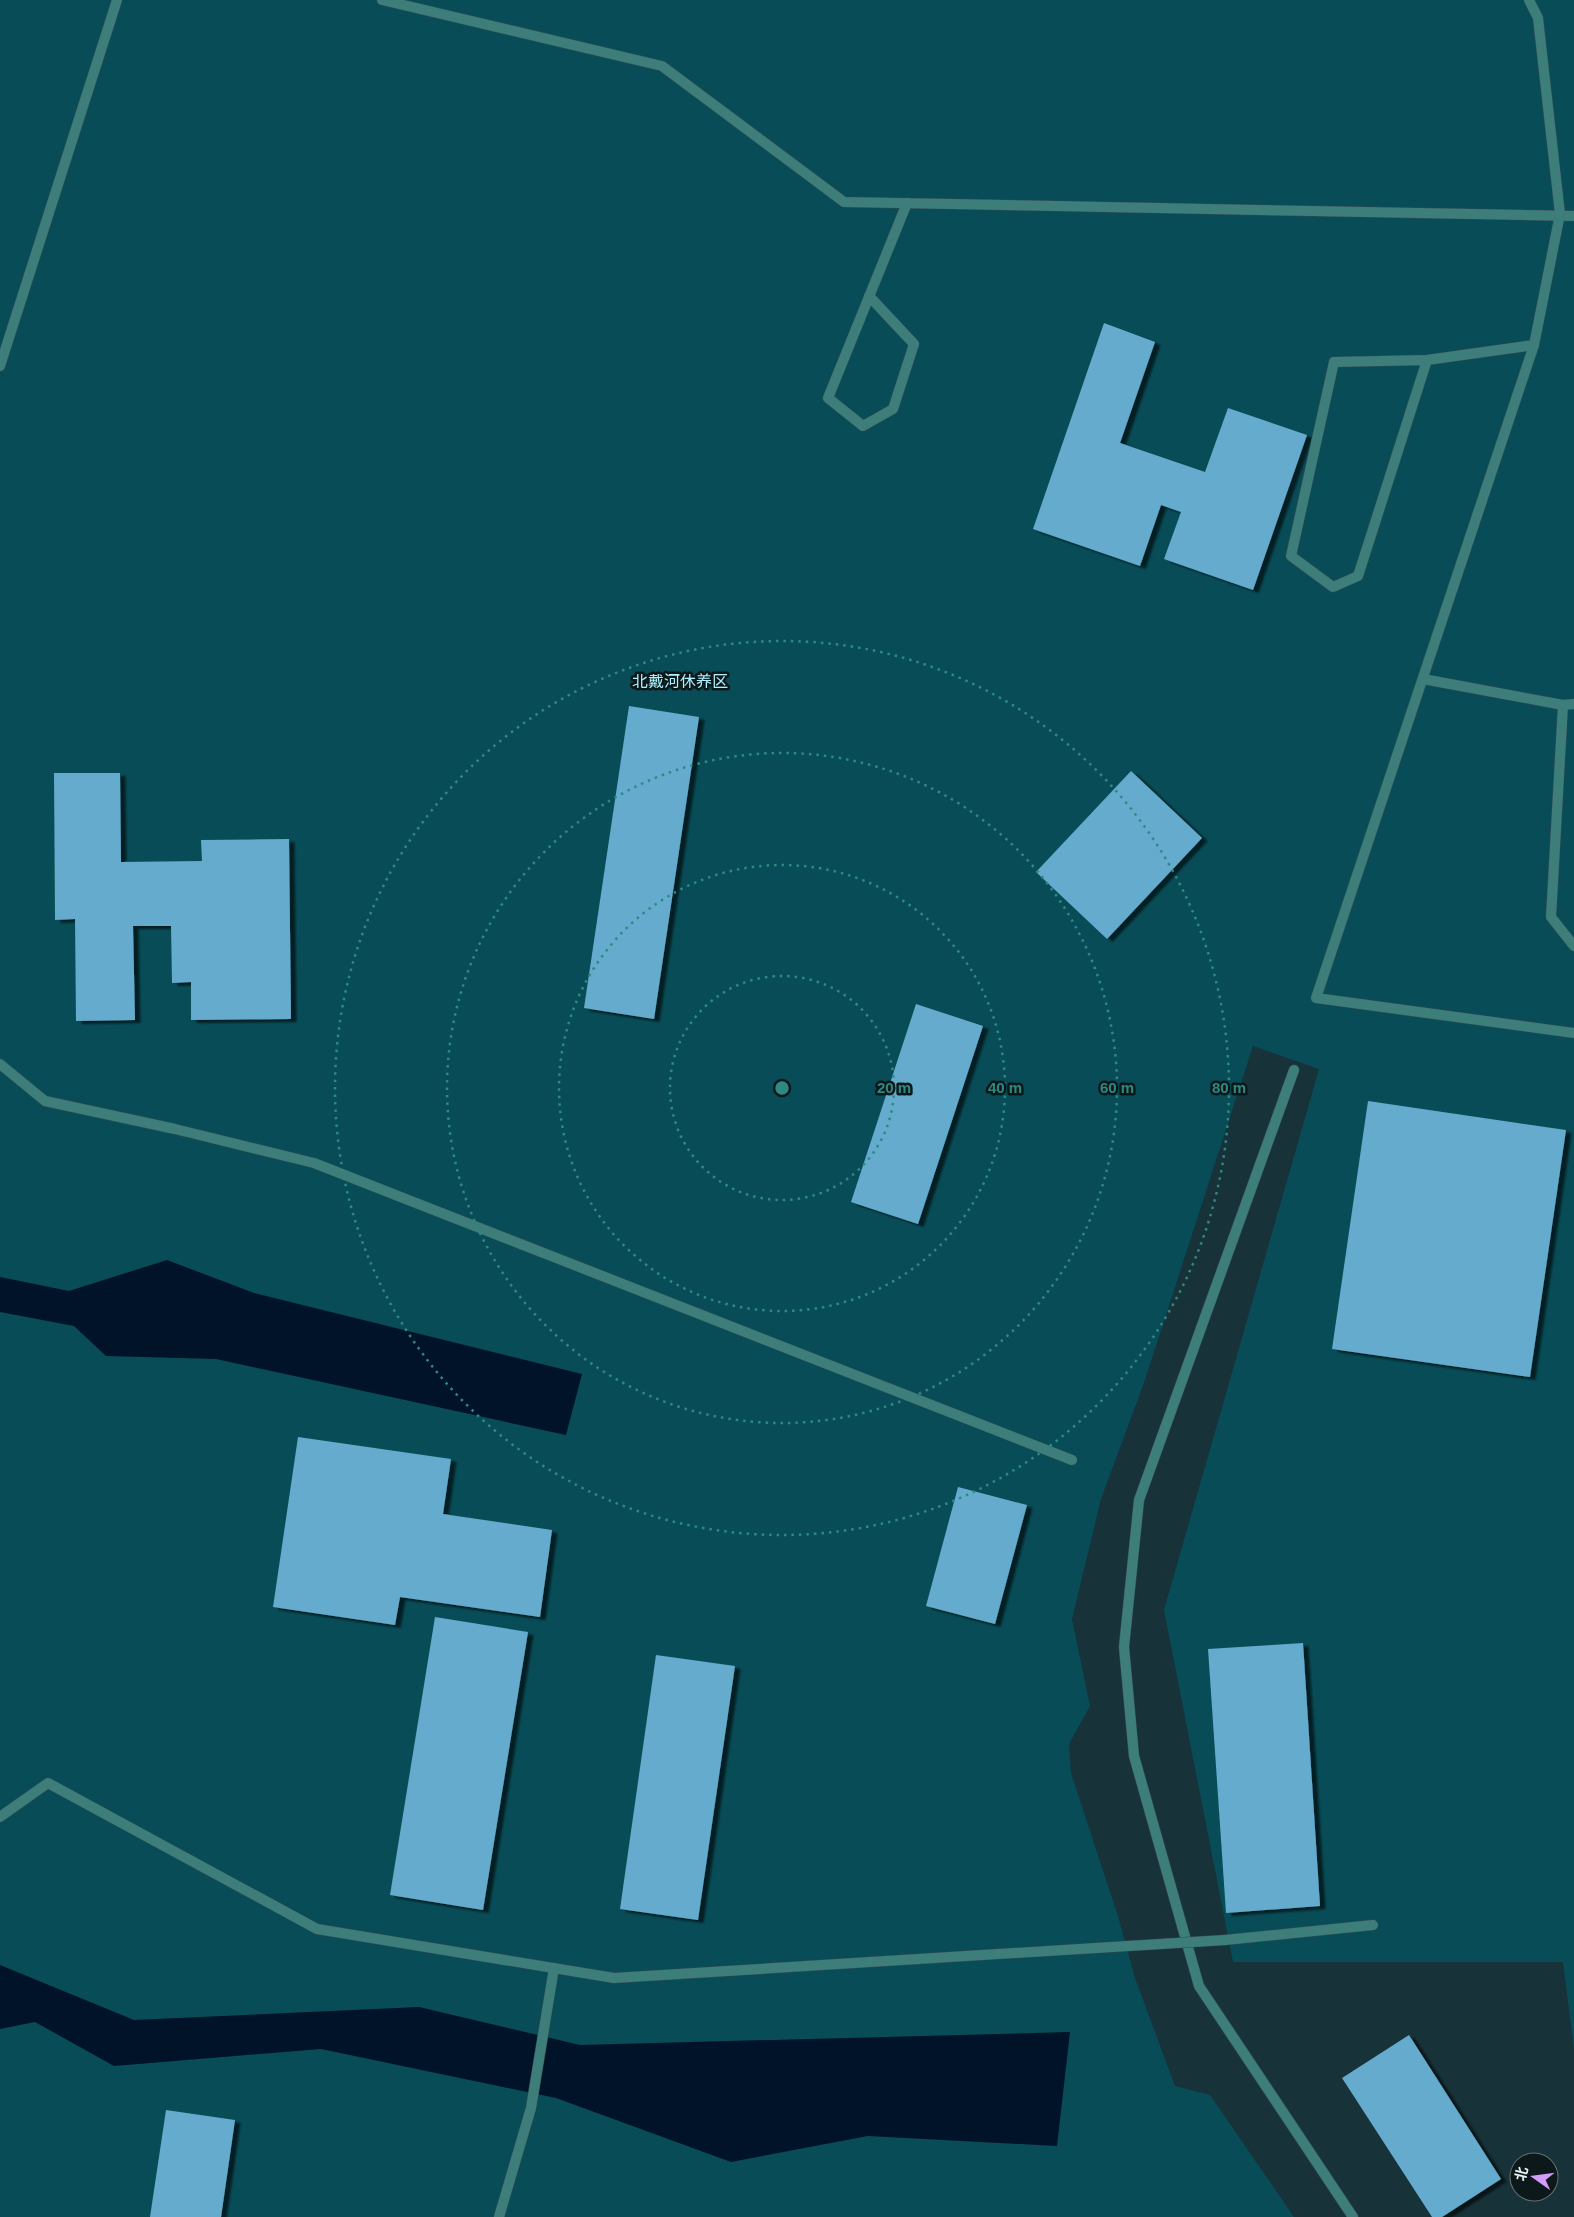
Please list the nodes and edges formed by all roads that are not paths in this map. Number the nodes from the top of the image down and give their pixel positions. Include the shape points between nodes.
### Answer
1 (117, 0) edge
2 (382, 0) edge
3 (1528, 0) edge
4 (907, 203) junction
5 (1560, 214) junction
6 (1574, 216) edge
7 (869, 296) junction
8 (1534, 346) junction
9 (1427, 360) junction
10 (0, 366) edge
11 (1423, 679) junction
12 (1574, 704) edge
13 (1563, 705) junction
14 (1574, 946) edge
15 (1574, 1033) edge
16 (0, 1064) edge
17 (1294, 1070) dead end
18 (1072, 1460) dead end
19 (0, 1817) edge
20 (1373, 1925) dead end
21 (554, 1968) junction
22 (498, 2217) edge
23 (1353, 2217) edge

1 - 10 street
2 - 4 street via 662,66 844,202
3 - 5 street via 1538,18
4 - 5 street
4 - 7 street
5 - 6 street
5 - 8 street
7 - 7 street via 828,398 863,426 893,409 914,344
8 - 9 street
8 - 11 street
9 - 9 street via 1334,362 1290,556 1333,587 1358,576
11 - 13 street
11 - 15 street via 1316,998
12 - 13 street
13 - 14 street via 1551,917
16 - 18 street via 45,1101 314,1163
17 - 23 street via 1139,1500 1124,1647 1134,1756 1199,1986
19 - 21 street via 48,1783 317,1929
20 - 21 street, bridge via 1225,1940 614,1978
21 - 22 street via 531,2108

